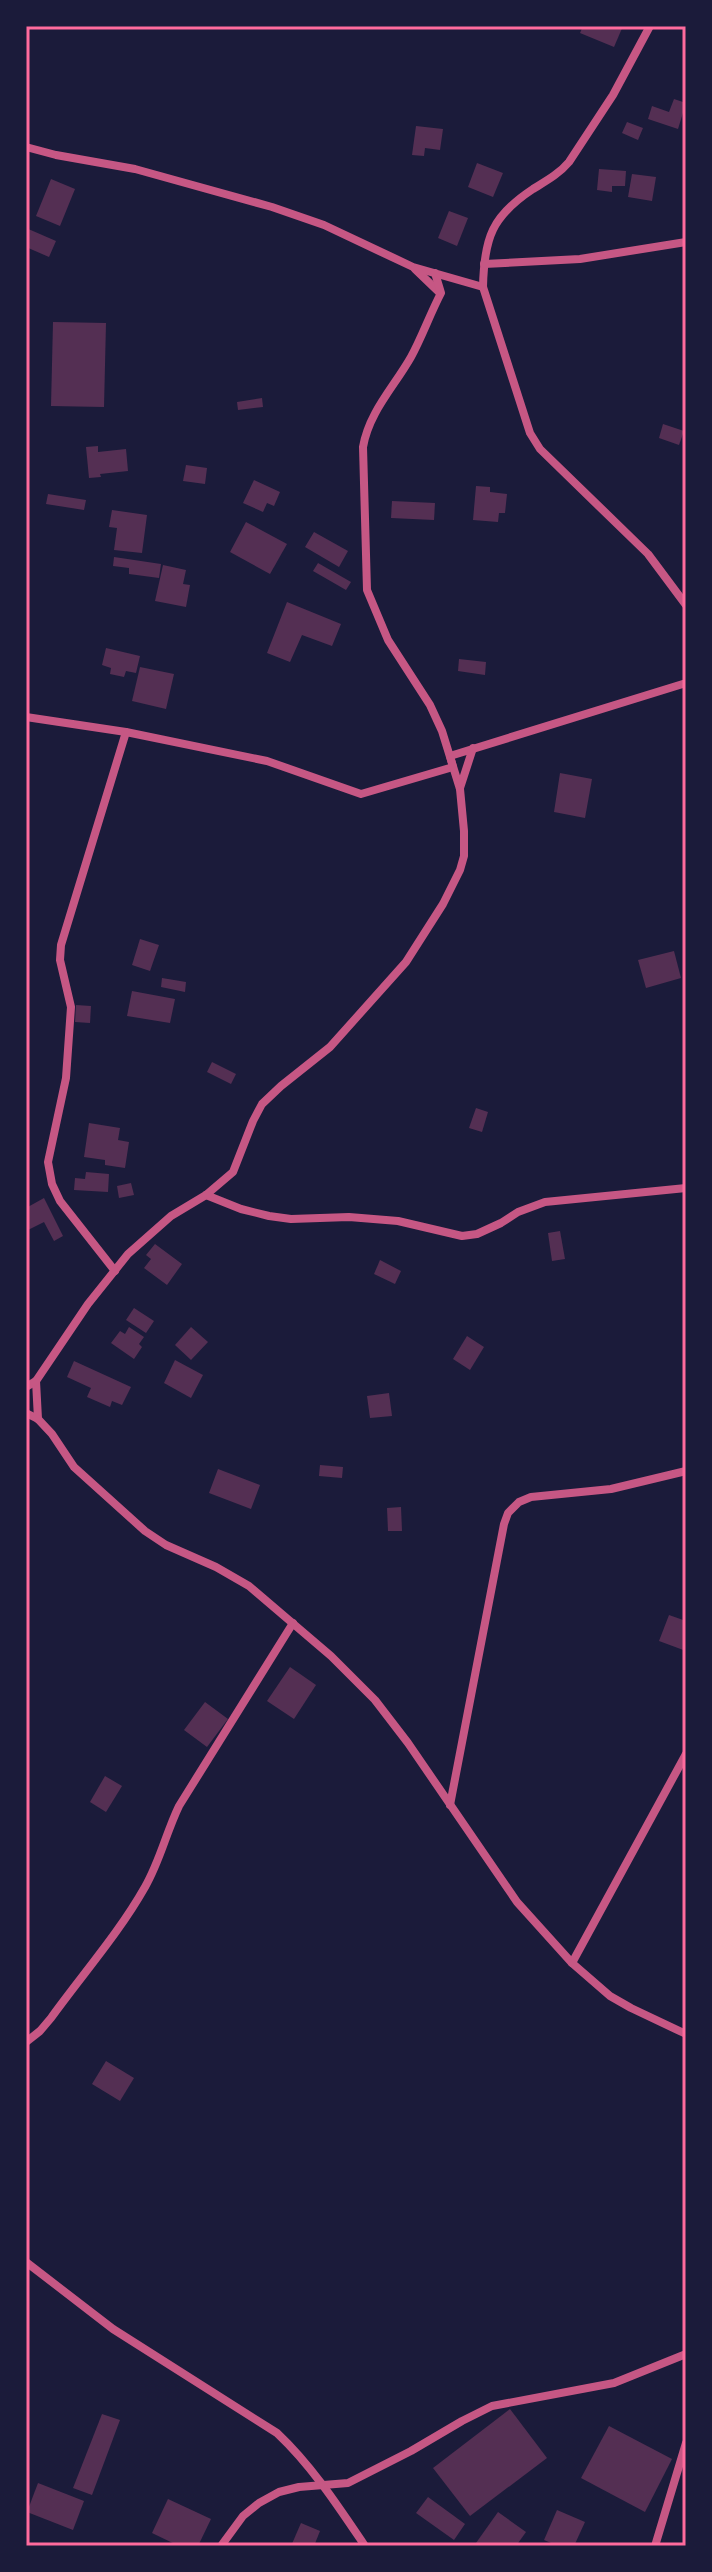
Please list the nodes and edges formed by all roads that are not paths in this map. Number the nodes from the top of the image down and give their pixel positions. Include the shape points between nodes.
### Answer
1 (650, 26) edge
2 (26, 147) edge
3 (686, 242) edge
4 (484, 264) junction
5 (413, 267) junction
6 (435, 273) junction
7 (483, 287) junction
8 (441, 293) junction
9 (686, 605) edge
10 (686, 683) edge
11 (26, 717) edge
12 (126, 732) junction
13 (473, 748) junction
14 (453, 767) junction
15 (460, 789) junction
16 (686, 1188) edge
17 (206, 1195) junction
18 (115, 1271) junction
19 (36, 1381) junction
20 (26, 1387) edge
21 (26, 1413) edge
22 (38, 1419) junction
23 (686, 1471) edge
24 (293, 1623) junction
25 (686, 1754) edge
26 (450, 1805) junction
27 (572, 1963) junction
28 (686, 2034) edge
29 (26, 2042) edge
30 (26, 2262) edge
31 (686, 2354) edge
32 (686, 2443) edge
33 (323, 2484) junction
34 (221, 2546) edge
35 (365, 2546) edge
36 (655, 2546) edge

1 - 4 street via 569,162 497,219
2 - 5 street via 135,169 272,207
3 - 4 street via 580,259
4 - 7 street
5 - 6 street
5 - 8 street
6 - 7 street
6 - 8 street
7 - 9 street via 530,433 540,449 648,554
8 - 14 street via 365,433 364,556 367,590 380,623 430,705
10 - 13 street
11 - 12 street
12 - 14 street via 267,761 361,794
12 - 18 street via 61,945 71,1007 66,1078 48,1162 60,1201
13 - 14 street via 450,756
13 - 15 street
14 - 15 street
15 - 17 street via 464,856 443,904 406,962 330,1047 262,1104 233,1172
16 - 17 street via 545,1202 462,1236 398,1221 269,1216
17 - 18 street via 171,1216
18 - 19 street
19 - 20 street
19 - 22 street
21 - 22 street
22 - 24 street via 74,1467 145,1531 249,1586
23 - 26 street via 611,1489 531,1497 508,1513
24 - 26 street via 375,1700
24 - 29 street via 179,1806 157,1865 131,1910 51,2018
25 - 27 street
26 - 27 street via 517,1902
27 - 28 street via 620,2002
30 - 33 street via 113,2329 277,2433
31 - 33 street via 603,2386 492,2406 348,2483
32 - 36 street
33 - 34 street via 279,2492 259,2503
33 - 35 street

